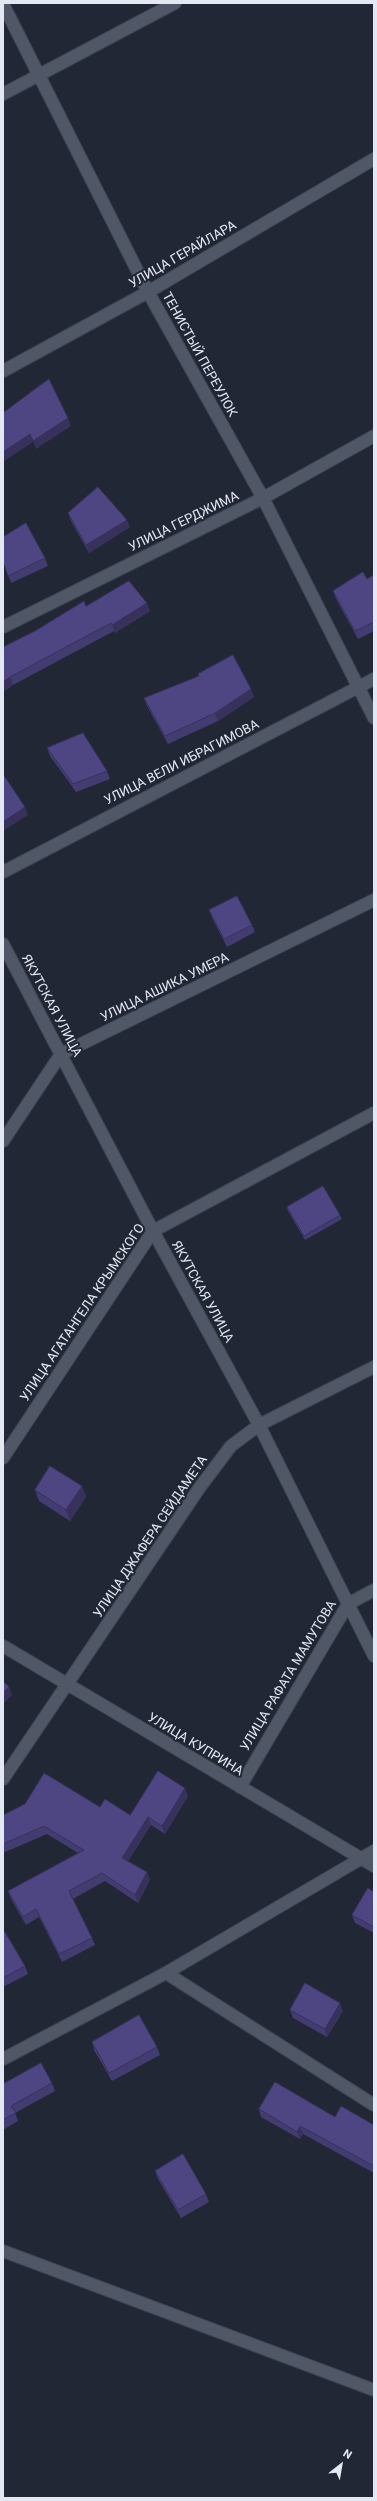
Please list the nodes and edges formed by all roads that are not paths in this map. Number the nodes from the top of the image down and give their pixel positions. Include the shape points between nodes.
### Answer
1 (175, 3) edge
2 (3, 4) edge
3 (39, 75) junction
4 (3, 94) edge
5 (374, 159) edge
6 (148, 292) junction
7 (3, 371) edge
8 (374, 436) edge
9 (263, 498) junction
10 (3, 626) edge
11 (374, 679) edge
12 (358, 687) junction
13 (374, 718) edge
14 (3, 872) edge
15 (374, 900) edge
16 (3, 944) edge
17 (61, 1054) junction
18 (374, 1113) edge
19 (3, 1141) edge
20 (153, 1231) junction
21 (374, 1367) edge
22 (259, 1425) junction
23 (3, 1458) edge
24 (374, 1590) edge
25 (348, 1604) junction
26 (3, 1646) edge
27 (374, 1656) edge
28 (68, 1685) junction
29 (3, 1779) edge
30 (240, 1788) junction
31 (374, 1851) edge
32 (360, 1858) junction
33 (374, 1866) edge
34 (166, 1973) junction
35 (3, 2058) edge
36 (374, 2105) edge
37 (3, 2251) edge
38 (374, 2390) edge

1 - 3 street
2 - 3 street, ТЕНИСТЫЙ ПЕРЕУЛОК
3 - 4 street
3 - 6 street, ТЕНИСТЫЙ ПЕРЕУЛОК
5 - 6 street, УЛИЦА ГЕРАЙЛАРА
6 - 7 street, УЛИЦА ГЕРАЙЛАРА
6 - 9 street, ТЕНИСТЫЙ ПЕРЕУЛОК
8 - 9 street, УЛИЦА ГЕРДЖИМА
9 - 10 street, УЛИЦА ГЕРДЖИМА
9 - 12 street, ТЕНИСТЫЙ ПЕРЕУЛОК
11 - 12 street, УЛИЦА ВЕЛИ ИБРАГИМОВА
12 - 13 street, ТЕНИСТЫЙ ПЕРЕУЛОК
12 - 14 street, УЛИЦА ВЕЛИ ИБРАГИМОВА
15 - 17 street, УЛИЦА АШИКА УМЕРА
16 - 17 street, ЯКУТСКАЯ УЛИЦА
17 - 19 street
17 - 20 street, ЯКУТСКАЯ УЛИЦА
18 - 20 street, УЛИЦА АГАТАНГЕЛА КРЫМСКОГО
20 - 22 street, ЯКУТСКАЯ УЛИЦА
20 - 23 street, УЛИЦА АГАТАНГЕЛА КРЫМСКОГО
21 - 22 street, УЛИЦА ДЖАФЕРА СЕЙДАМЕТА
22 - 25 street, ЯКУТСКАЯ УЛИЦА
22 - 28 street, УЛИЦА ДЖАФЕРА СЕЙДАМЕТА via 231,1446 200,1487
24 - 25 street, УЛИЦА РАФАТА МАМУТОВА
25 - 27 street, ЯКУТСКАЯ УЛИЦА
25 - 30 street, УЛИЦА РАФАТА МАМУТОВА
26 - 28 street, УЛИЦА КУПРИНА
28 - 29 street, УЛИЦА ДЖАФЕРА СЕЙДАМЕТА
28 - 30 street, УЛИЦА КУПРИНА
30 - 32 street, УЛИЦА КУПРИНА
31 - 32 street
32 - 33 street, УЛИЦА КУПРИНА
32 - 34 street
34 - 35 street
34 - 36 street
37 - 38 street

